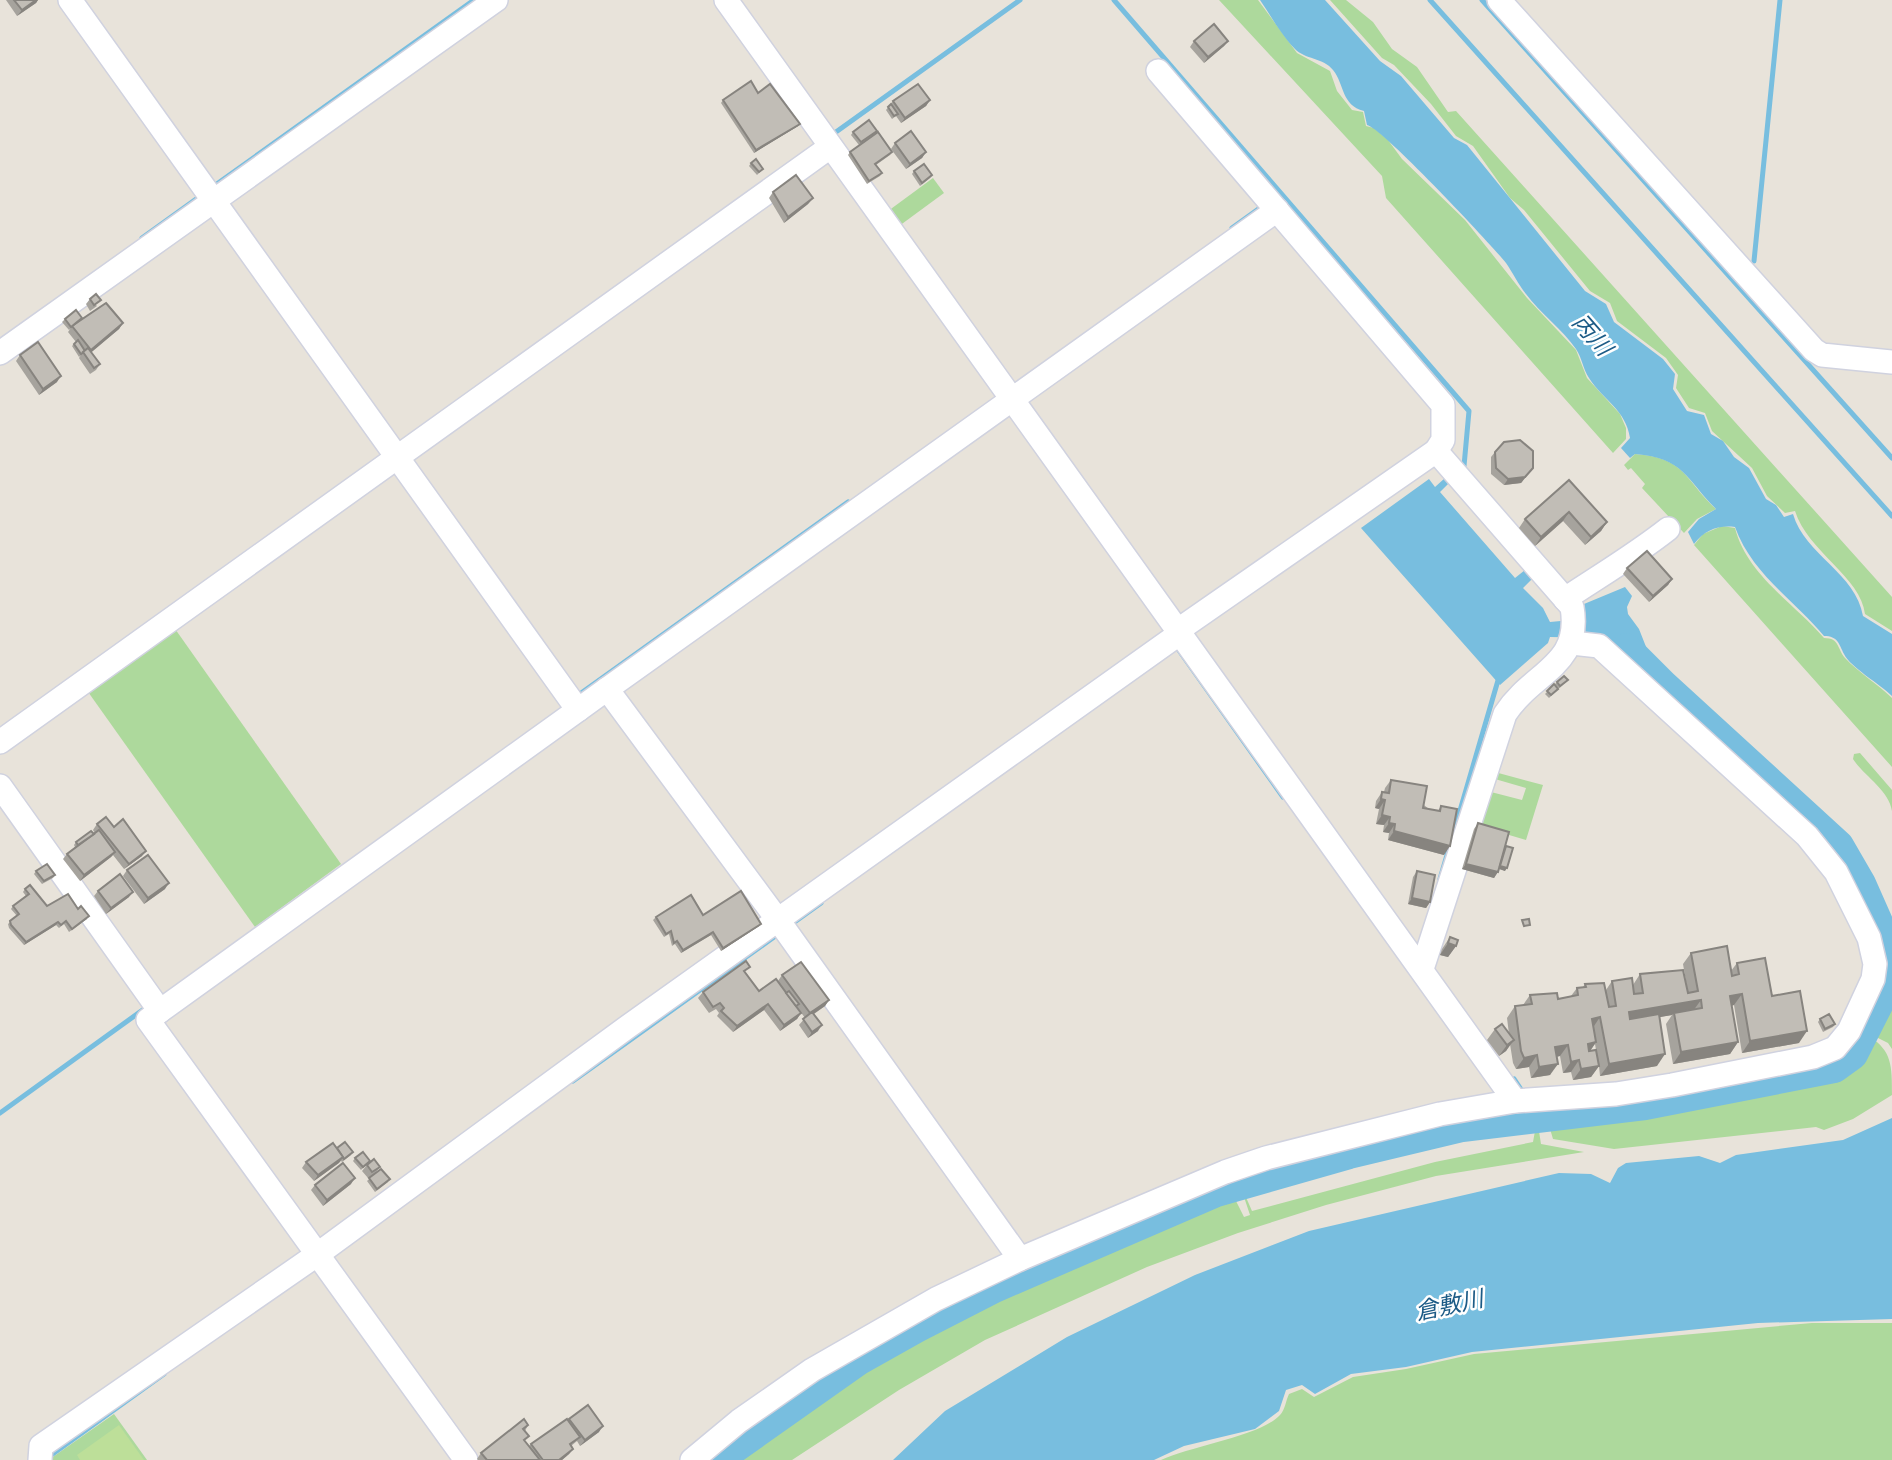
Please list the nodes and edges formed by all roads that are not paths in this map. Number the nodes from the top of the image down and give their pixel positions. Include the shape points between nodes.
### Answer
1 (70, 0) edge
2 (496, 0) edge
3 (726, 0) edge
4 (1499, 0) edge
5 (1158, 71) dead end
6 (825, 146) junction
7 (214, 202) junction
8 (1273, 204) junction
9 (0, 353) edge
10 (1892, 362) edge
11 (1007, 394) junction
12 (1436, 451) junction
13 (393, 452) junction
14 (1668, 528) dead end
15 (1571, 625) junction
16 (1178, 632) junction
17 (607, 689) junction
18 (573, 704) junction
19 (0, 742) edge
20 (0, 786) edge
21 (783, 927) junction
22 (1422, 969) junction
23 (156, 1005) junction
24 (1515, 1101) junction
25 (321, 1258) junction
26 (1020, 1259) junction
27 (40, 1458) edge
28 (466, 1460) edge
29 (692, 1460) edge

1 - 7 street
2 - 7 street
3 - 6 street
4 - 10 street via 1814,350
5 - 8 street
6 - 11 street
6 - 13 street
7 - 9 street
7 - 13 street
8 - 11 street
8 - 12 street via 1443,405 1443,440
11 - 16 street
11 - 17 street
12 - 15 street
12 - 16 street
13 - 18 street
13 - 19 street
14 - 15 street via 1625,564 1614,567
15 - 22 street via 1505,714
15 - 24 street via 1817,846 1836,872 1869,938 1874,972 1849,1031 1835,1048 1813,1057 1627,1092
16 - 21 street
16 - 22 street
17 - 18 street
17 - 21 street
18 - 23 street
20 - 23 street
21 - 25 street via 626,1028
21 - 26 street
22 - 24 street
23 - 25 street via 148,1020
24 - 26 street via 1440,1114 1266,1158 1183,1188
25 - 27 street via 41,1447
25 - 28 street
26 - 29 street via 936,1299 812,1370

